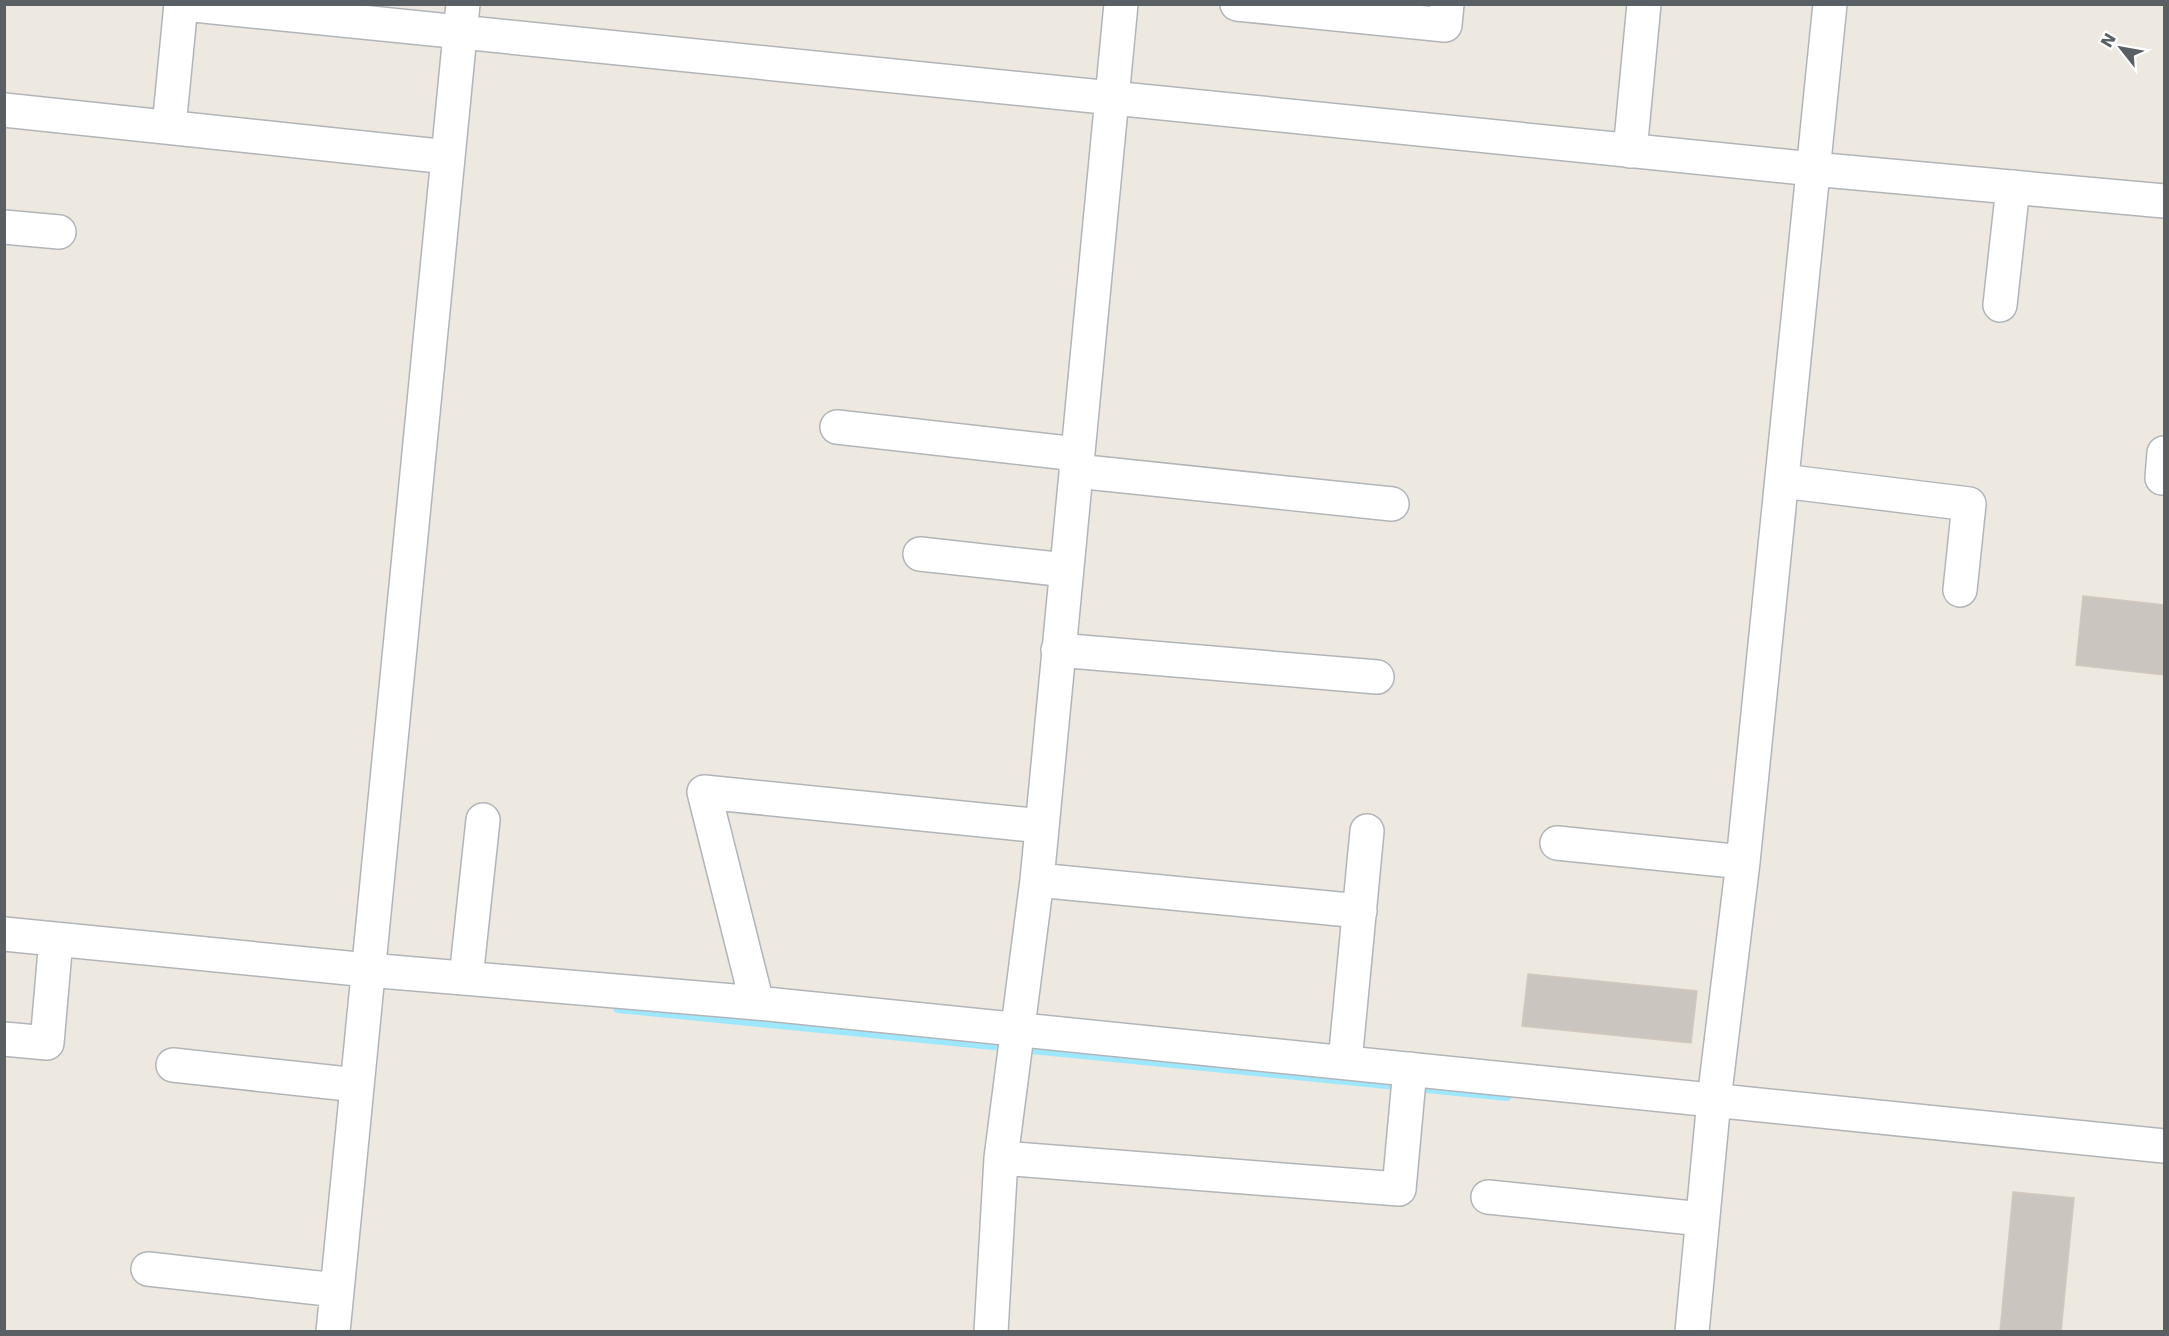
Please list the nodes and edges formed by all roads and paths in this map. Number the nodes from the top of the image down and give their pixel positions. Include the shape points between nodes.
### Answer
1 (183, 4) edge
2 (1121, 4) edge
3 (1237, 4) edge
4 (1448, 4) edge
5 (1644, 4) edge
6 (1830, 4) edge
7 (461, 19) edge
8 (1112, 99) junction
9 (4, 110) edge
10 (169, 128) junction
11 (1630, 151) junction
12 (448, 157) junction
13 (1813, 169) junction
14 (2013, 187) junction
15 (2164, 201) edge
16 (4, 226) edge
17 (59, 232) dead end
18 (2000, 304) dead end
19 (837, 427) dead end
20 (1076, 463) junction
21 (1782, 481) junction
22 (1392, 504) dead end
23 (920, 554) dead end
24 (1066, 570) junction
25 (1960, 590) dead end
26 (1058, 650) junction
27 (1377, 677) dead end
28 (483, 820) dead end
29 (1042, 826) junction
30 (1367, 831) dead end
31 (1557, 843) dead end
32 (1743, 862) junction
33 (1036, 880) junction
34 (1360, 911) junction
35 (4, 934) edge
36 (55, 946) junction
37 (367, 977) junction
38 (466, 978) junction
39 (757, 1003) junction
40 (4, 1039) edge
41 (1014, 1042) junction
42 (1345, 1062) junction
43 (173, 1065) dead end
44 (1409, 1081) junction
45 (357, 1084) junction
46 (1713, 1112) junction
47 (2164, 1146) edge
48 (1001, 1158) junction
49 (1488, 1197) dead end
50 (1702, 1219) junction
51 (148, 1269) dead end
52 (337, 1290) junction
53 (333, 1332) edge
54 (991, 1332) edge
55 (1692, 1332) edge

1 - 7 street
1 - 10 street
2 - 8 street
3 - 4 street via 1445,25
5 - 11 street
6 - 13 street
7 - 8 street
7 - 12 street
8 - 11 street
8 - 20 street
9 - 10 street
10 - 12 street
11 - 13 street
12 - 37 street
13 - 14 street
13 - 21 street
14 - 15 street
14 - 18 street
16 - 17 street
19 - 20 street
20 - 22 street
20 - 24 street
21 - 25 street via 1970,504
21 - 32 street
23 - 24 street
24 - 26 street
26 - 27 street
26 - 29 street
28 - 38 street
29 - 33 street
29 - 39 street via 704,792
30 - 34 street
31 - 32 street
32 - 46 street
33 - 34 street
33 - 41 street
34 - 42 street
35 - 36 street
36 - 37 street
36 - 40 street via 48,1043
37 - 38 street
37 - 45 street
38 - 39 street
39 - 41 street
41 - 42 street
41 - 48 street
42 - 44 street
43 - 45 street
44 - 46 street
44 - 48 street via 1399,1189
45 - 52 street
46 - 47 street
46 - 50 street
48 - 54 street
49 - 50 street
50 - 55 street
51 - 52 street
52 - 53 street

